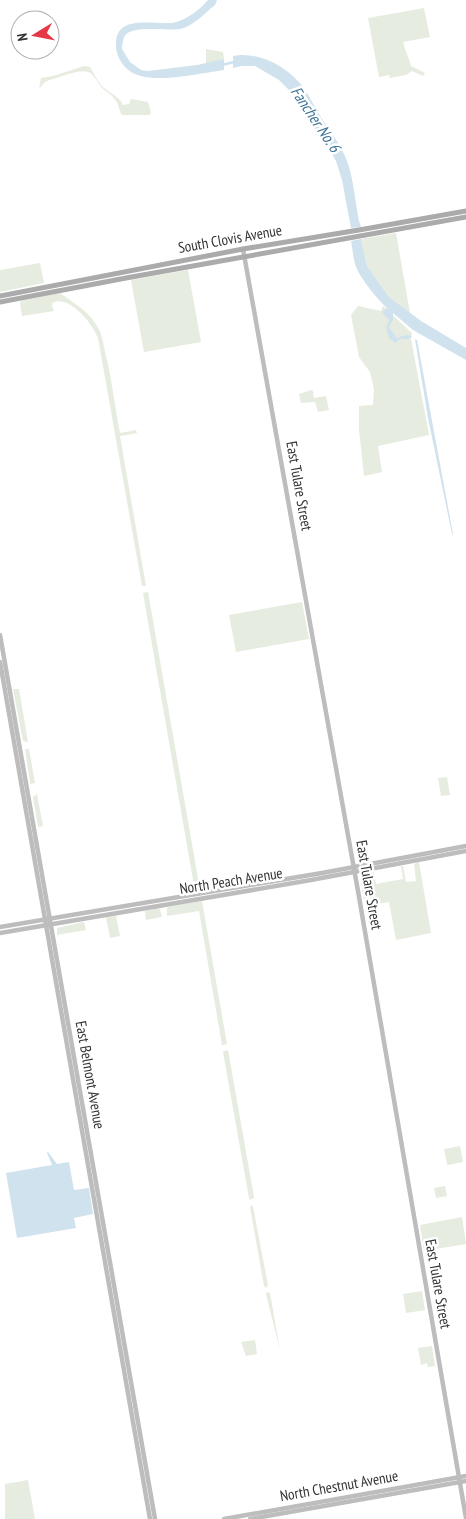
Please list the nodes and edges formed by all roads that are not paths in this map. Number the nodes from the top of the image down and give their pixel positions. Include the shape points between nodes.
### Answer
1 (466, 211) edge
2 (441, 216) junction
3 (466, 217) edge
4 (415, 226) junction
5 (381, 230) junction
6 (355, 234) junction
7 (243, 249) junction
8 (244, 257) junction
9 (179, 262) junction
10 (145, 275) junction
11 (30, 290) junction
12 (0, 300) edge
13 (0, 635) edge
14 (0, 662) edge
15 (466, 846) edge
16 (466, 851) edge
17 (354, 870) junction
18 (241, 887) junction
19 (219, 896) junction
20 (182, 897) junction
21 (163, 905) junction
22 (124, 906) junction
23 (99, 915) junction
24 (48, 918) junction
25 (49, 924) junction
26 (0, 927) edge
27 (0, 933) edge
28 (466, 1476) edge
29 (460, 1480) junction
30 (466, 1481) edge
31 (422, 1484) junction
32 (403, 1492) junction
33 (466, 1518) edge
34 (150, 1519) edge
35 (155, 1519) edge
36 (224, 1519) edge
37 (250, 1519) edge

1 - 2 main road, South Clovis Avenue
2 - 4 main road
2 - 5 main road, South Clovis Avenue
3 - 4 main road, South Clovis Avenue
4 - 5 main road, South Clovis Avenue
5 - 6 main road, South Clovis Avenue
6 - 7 main road, South Clovis Avenue
6 - 8 main road, South Clovis Avenue
7 - 8 main road, East Tulare Street
7 - 9 main road, South Clovis Avenue
8 - 10 main road, South Clovis Avenue
8 - 17 main road, East Tulare Street
9 - 10 main road via 176,266
9 - 11 main road, South Clovis Avenue
10 - 12 main road, South Clovis Avenue
11 - 12 main road, South Clovis Avenue via 9,294
11 - 12 main road via 27,294
13 - 24 main road, East Belmont Avenue
14 - 24 main road, East Belmont Avenue
15 - 17 main road
16 - 17 main road, North Peach Avenue
17 - 18 main road, North Peach Avenue
17 - 19 main road, North Peach Avenue
17 - 29 main road, East Tulare Street
18 - 19 main road
18 - 20 main road, North Peach Avenue
19 - 21 main road, North Peach Avenue
20 - 21 main road
20 - 22 main road, North Peach Avenue
21 - 23 main road, North Peach Avenue
22 - 23 main road
22 - 24 main road, North Peach Avenue
23 - 25 main road, North Peach Avenue
24 - 25 main road, East Belmont Avenue
24 - 26 main road, North Peach Avenue
25 - 27 main road, North Peach Avenue
25 - 34 main road, East Belmont Avenue
25 - 35 main road, East Belmont Avenue
28 - 29 main road
29 - 30 main road
29 - 31 main road, North Chestnut Avenue
29 - 32 main road, North Chestnut Avenue
29 - 33 main road, East Tulare Street
31 - 32 main road
31 - 36 main road, North Chestnut Avenue
32 - 37 main road, North Chestnut Avenue

